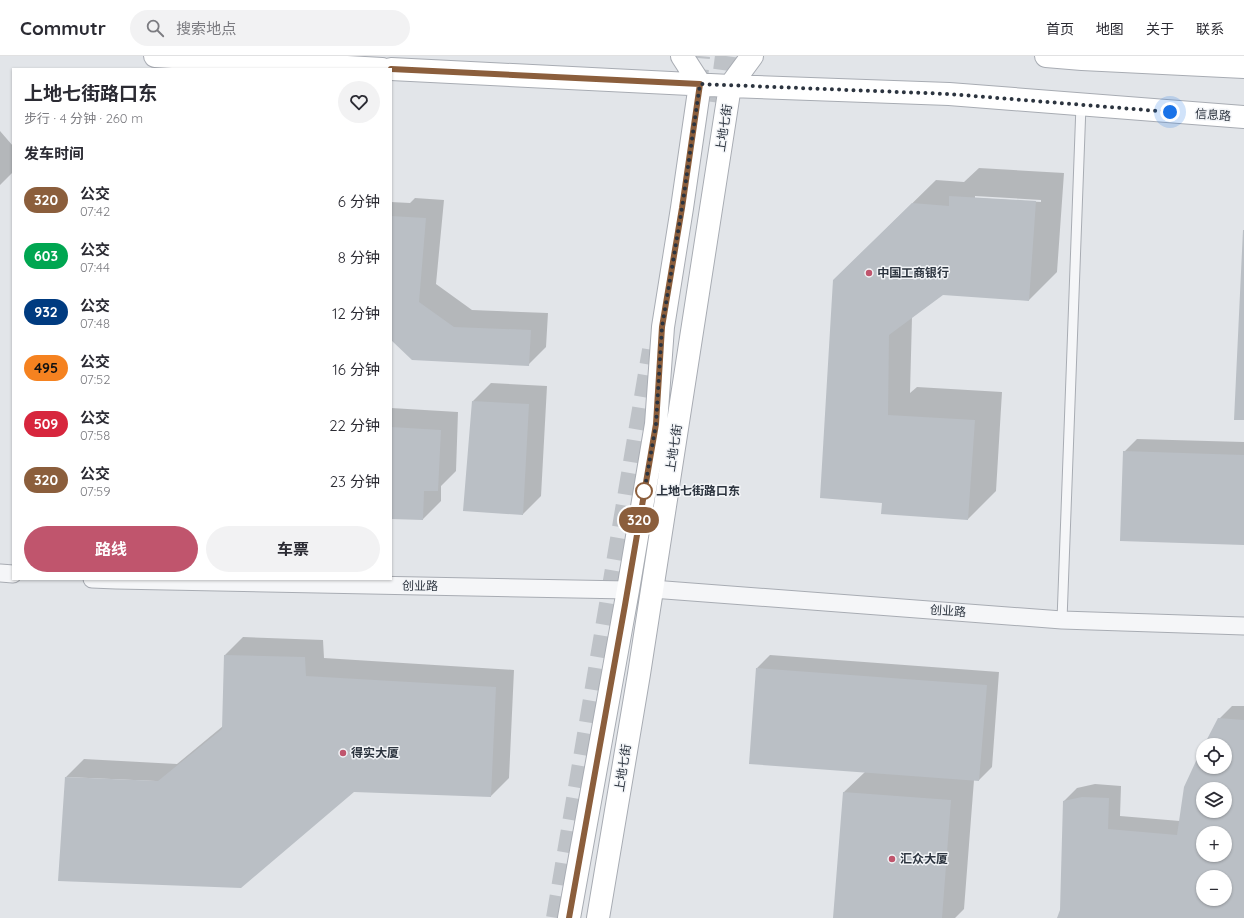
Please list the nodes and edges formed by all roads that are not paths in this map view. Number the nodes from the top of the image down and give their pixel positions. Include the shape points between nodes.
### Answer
1 (156, 56) edge
2 (682, 56) edge
3 (752, 56) edge
4 (1046, 56) edge
5 (1082, 58) edge
6 (1244, 67) edge
7 (365, 68) edge
8 (392, 69) edge
9 (700, 84) junction
10 (730, 86) junction
11 (1081, 105) junction
12 (1244, 117) edge
13 (0, 573) edge
14 (12, 574) edge
15 (116, 580) edge
16 (628, 590) junction
17 (652, 590) junction
18 (1062, 620) junction
19 (1244, 626) edge
20 (569, 918) edge
21 (598, 918) edge

1 - 7 main road
2 - 9 main road
3 - 10 main road, 上地七街
4 - 5 main road
5 - 6 main road
8 - 9 main road, 信息路
9 - 10 main road, 信息路
9 - 16 main road, 上地七街 via 662,327 656,424
10 - 11 main road, 信息路 via 949,94
10 - 17 main road, 上地七街
11 - 12 main road, 信息路
11 - 18 lane
13 - 14 street
15 - 16 street, 创业路
16 - 20 main road, 上地七街
17 - 18 street, 创业路
17 - 21 main road, 上地七街
18 - 19 street, 创业路

